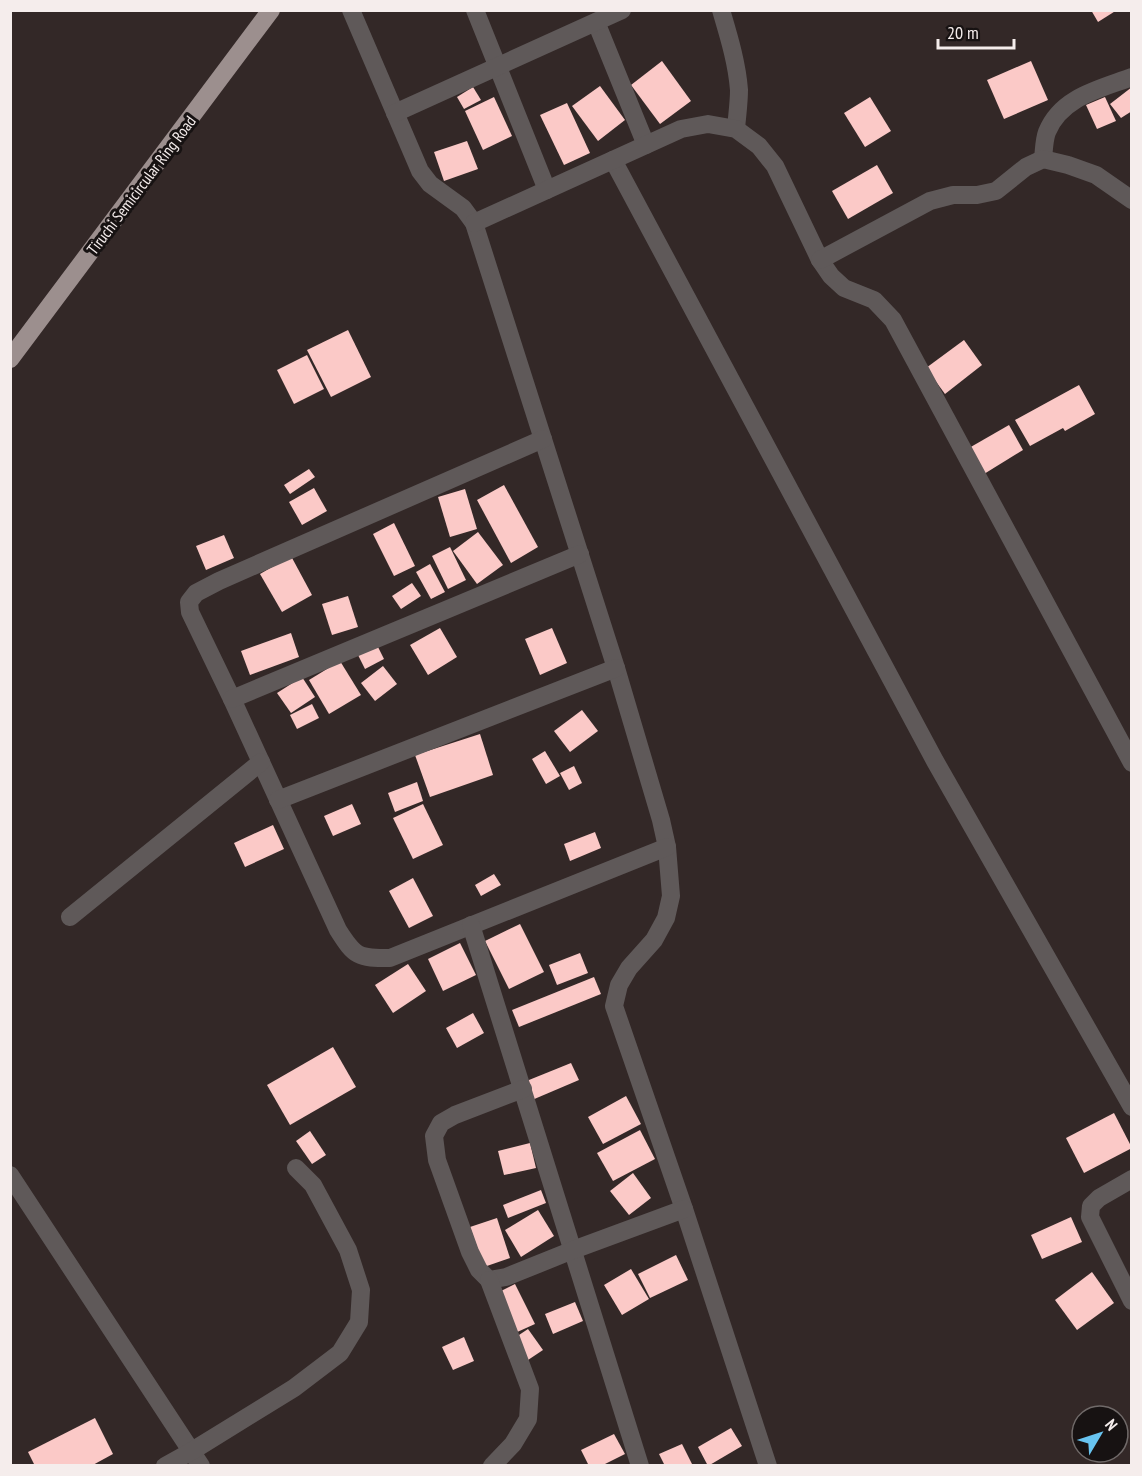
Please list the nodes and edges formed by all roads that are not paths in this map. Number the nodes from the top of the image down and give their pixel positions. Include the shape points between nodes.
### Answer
1 (271, 10) edge
2 (351, 10) edge
3 (475, 10) edge
4 (622, 10) edge
5 (721, 10) edge
6 (596, 22) junction
7 (498, 66) junction
8 (1131, 77) edge
9 (395, 113) junction
10 (736, 129) junction
11 (646, 145) junction
12 (1043, 159) junction
13 (613, 160) junction
14 (547, 190) junction
15 (1131, 200) edge
16 (474, 223) junction
17 (820, 260) junction
18 (10, 359) edge
19 (543, 439) junction
20 (580, 554) junction
21 (616, 668) junction
22 (231, 699) junction
23 (261, 762) junction
24 (1131, 762) edge
25 (278, 800) junction
26 (667, 847) junction
27 (70, 917) dead end
28 (471, 925) junction
29 (523, 1089) junction
30 (1131, 1107) edge
31 (296, 1168) dead end
32 (10, 1175) edge
33 (1131, 1179) edge
34 (684, 1209) junction
35 (573, 1250) junction
36 (489, 1280) junction
37 (1131, 1301) edge
38 (197, 1458) edge
39 (165, 1466) edge
40 (492, 1466) edge
41 (640, 1466) edge
42 (768, 1466) edge

1 - 18 highway, Tiruchi Semicircular Ring Road
2 - 9 street
3 - 7 street
4 - 6 street
5 - 10 street via 737,69
6 - 7 street
6 - 11 street
7 - 9 street
7 - 14 street
8 - 12 street via 1074,100 1061,110 1046,134
9 - 16 street via 420,171 430,184 464,208
10 - 11 street via 708,124 681,129
10 - 17 street via 759,146 775,166
11 - 13 street
12 - 15 street via 1096,176
12 - 17 street via 996,191 930,201
13 - 14 street
13 - 30 street via 935,761
14 - 16 street
16 - 19 street
17 - 24 street via 844,288 874,300 893,320
19 - 20 street
19 - 22 street via 196,593 189,602 190,612
20 - 21 street
20 - 22 street
21 - 25 street
21 - 26 street
22 - 23 street
23 - 25 street
23 - 27 street
25 - 28 street via 350,949 366,958 390,957
26 - 28 street
26 - 34 street via 671,897 666,918 654,940 629,968 619,985 614,1006
28 - 29 street
29 - 35 street
29 - 36 street via 454,1115 441,1123 434,1136 437,1160 470,1252 478,1270
31 - 38 street via 313,1185 348,1250 361,1290 359,1322 340,1353
32 - 38 street
33 - 37 street via 1099,1198 1091,1206 1090,1217
34 - 35 street
34 - 42 street
35 - 36 street
35 - 41 street
36 - 40 street via 530,1389 528,1419 513,1444
38 - 39 street

